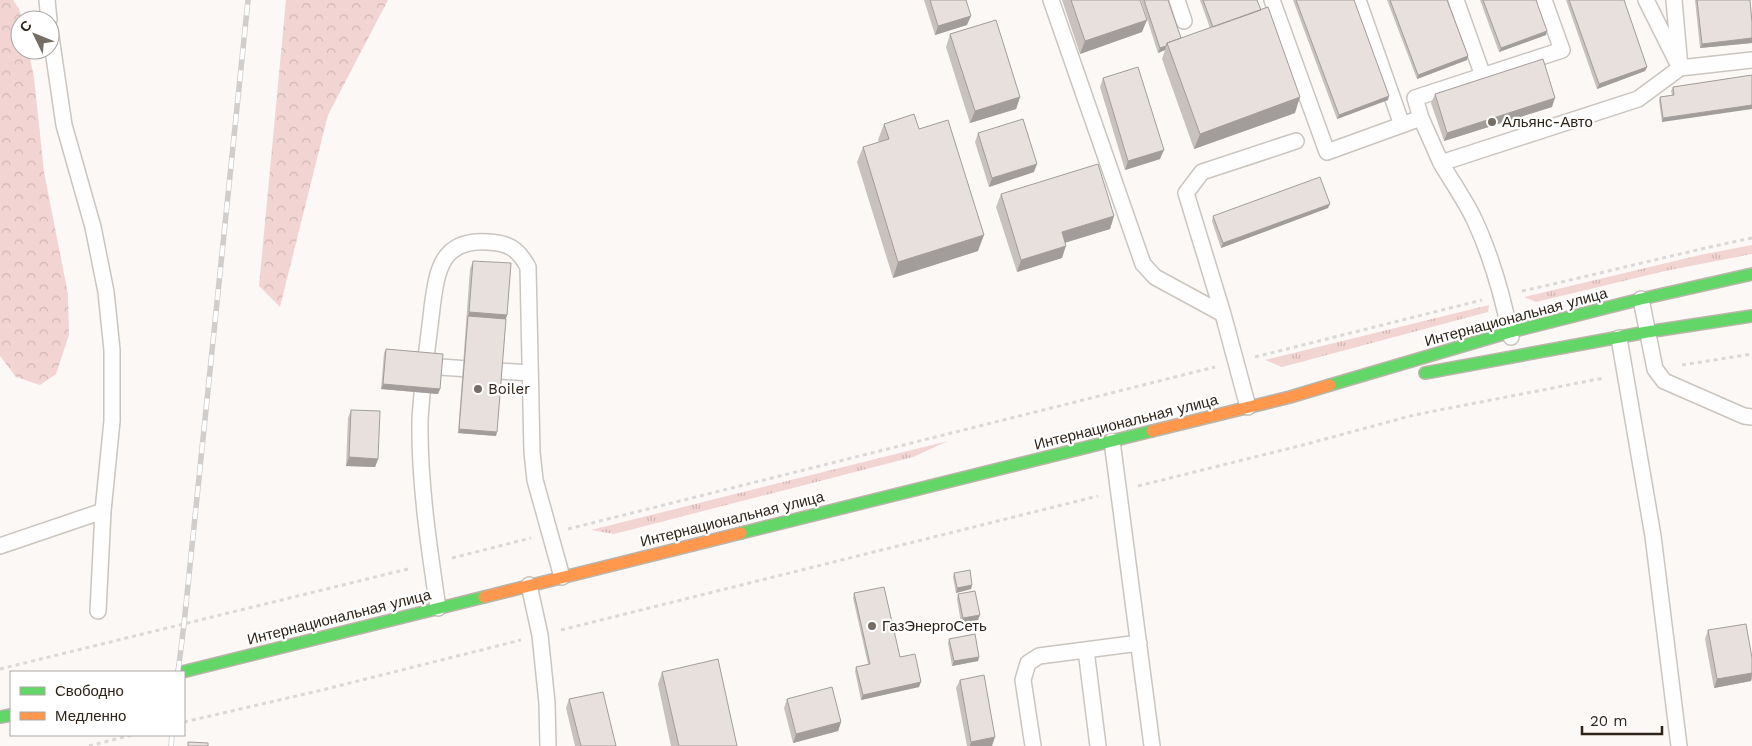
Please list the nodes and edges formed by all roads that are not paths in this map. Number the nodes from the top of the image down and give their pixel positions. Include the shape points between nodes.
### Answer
1 (1051, 0) edge
2 (1177, 0) edge
3 (1272, 0) edge
4 (1358, 0) edge
5 (1456, 0) edge
6 (1544, 0) edge
7 (1646, 0) edge
8 (1674, 0) edge
9 (1184, 21) dead end
10 (54, 60) edge
11 (1752, 60) edge
12 (1680, 68) junction
13 (1483, 76) junction
14 (1421, 118) junction
15 (1402, 125) junction
16 (1296, 141) dead end
17 (1441, 163) junction
18 (1752, 274) edge
19 (1641, 299) junction
20 (1223, 314) junction
21 (1752, 316) edge
22 (1510, 332) junction
23 (1647, 332) junction
24 (1619, 338) junction
25 (1516, 357) junction
26 (425, 366) junction
27 (529, 374) junction
28 (1418, 374) dead end
29 (1398, 378) dead end
30 (1290, 397) junction
31 (1248, 407) junction
32 (1752, 417) edge
33 (1112, 441) junction
34 (103, 511) junction
35 (0, 546) edge
36 (562, 577) junction
37 (529, 585) junction
38 (438, 608) junction
39 (98, 611) dead end
40 (1139, 644) junction
41 (1086, 650) junction
42 (185, 671) edge
43 (548, 746) edge
44 (1033, 746) edge
45 (1098, 746) edge
46 (1152, 746) edge
47 (1679, 746) edge

1 - 20 lane via 1144,264 1155,278
2 - 9 lane
3 - 15 lane via 1327,152
4 - 15 lane
5 - 13 lane
6 - 13 lane via 1562,50
7 - 12 lane
8 - 12 lane
10 - 34 lane via 64,125 93,226 106,292 112,350 112,421
11 - 12 lane
12 - 17 lane via 1638,99
13 - 14 lane via 1415,98
14 - 15 lane
14 - 17 lane
16 - 20 lane via 1202,172 1186,193
17 - 22 lane via 1480,234
18 - 19 main road, Интернациональная улица
19 - 22 main road, Интернациональная улица
19 - 23 lane
20 - 31 lane
21 - 23 main road, Интернациональная улица
22 - 25 lane
22 - 30 main road, Интернациональная улица
23 - 24 main road, Интернациональная улица
23 - 32 lane via 1654,369 1664,381
24 - 25 main road, Интернациональная улица
24 - 47 lane via 1653,536
25 - 28 main road, Интернациональная улица
26 - 27 lane
26 - 27 lane via 436,275 441,264 448,254 462,245 501,243 521,255 528,267
26 - 38 lane via 420,420 421,465
27 - 36 lane via 535,480
29 - 30 main road, Интернациональная улица
30 - 31 main road, Интернациональная улица
31 - 33 main road, Интернациональная улица
33 - 36 main road, Интернациональная улица
33 - 40 lane
34 - 35 lane
34 - 39 lane
36 - 37 main road, Интернациональная улица
37 - 38 main road, Интернациональная улица
37 - 43 lane via 540,636
38 - 42 main road, Интернациональная улица
40 - 41 lane
40 - 46 lane
41 - 44 lane via 1039,656 1028,663 1023,680
41 - 45 lane

